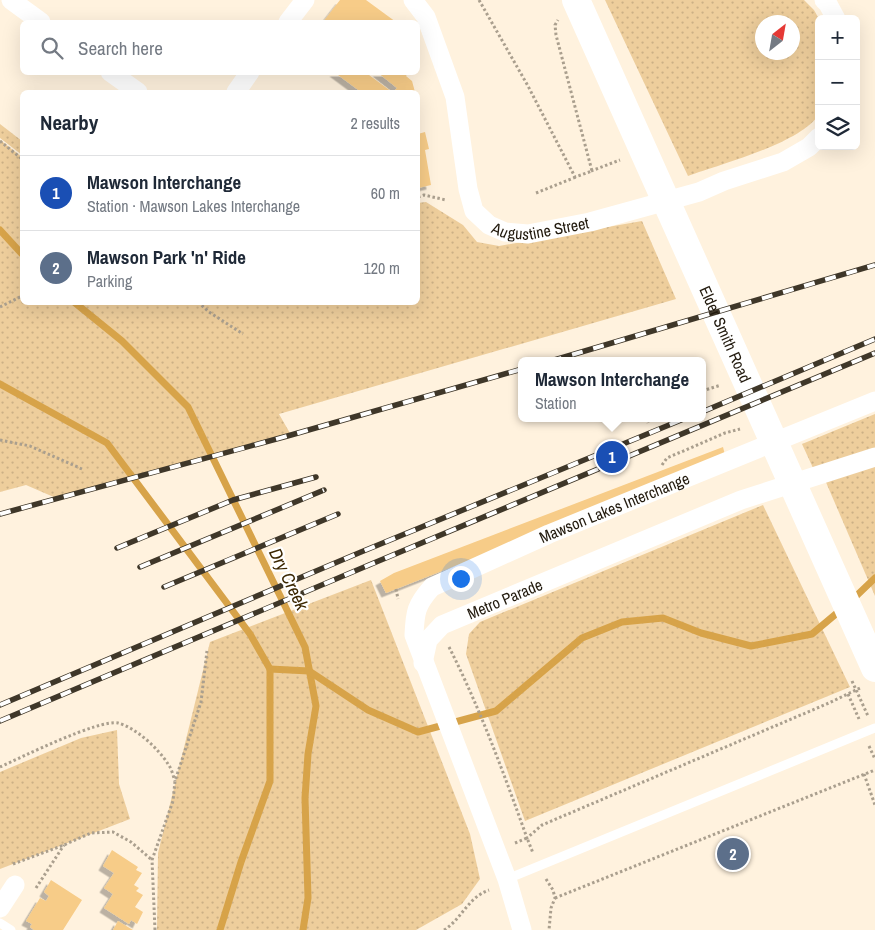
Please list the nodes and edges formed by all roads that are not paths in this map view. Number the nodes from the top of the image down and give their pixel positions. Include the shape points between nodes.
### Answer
1 (10, 0) edge
2 (304, 0) edge
3 (413, 0) edge
4 (824, 0) edge
5 (569, 8) edge
6 (834, 15) edge
7 (39, 20) edge
8 (289, 20) edge
9 (114, 75) edge
10 (248, 75) edge
11 (135, 90) edge
12 (237, 90) edge
13 (815, 140) edge
14 (875, 401) edge
15 (875, 457) edge
16 (423, 663) junction
17 (869, 677) edge
18 (875, 728) edge
19 (507, 879) junction
20 (15, 884) dead end
21 (0, 908) edge
22 (0, 923) edge
23 (11, 930) edge
24 (522, 930) edge

1 - 7 street
2 - 8 street
3 - 13 street, Augustine Street via 426,17 455,97 474,211 489,225 505,232 528,234 590,222 699,192 783,162
4 - 6 street
5 - 17 main road, Elder Smith Road via 656,177
9 - 11 street
10 - 12 street
14 - 16 street, Mawson Lakes Interchange via 549,534 432,587 422,598 415,615 414,635
15 - 16 street, Metro Parade via 740,500 442,624 428,640
16 - 19 street
18 - 19 lane
19 - 24 street
20 - 21 street
22 - 23 lane

